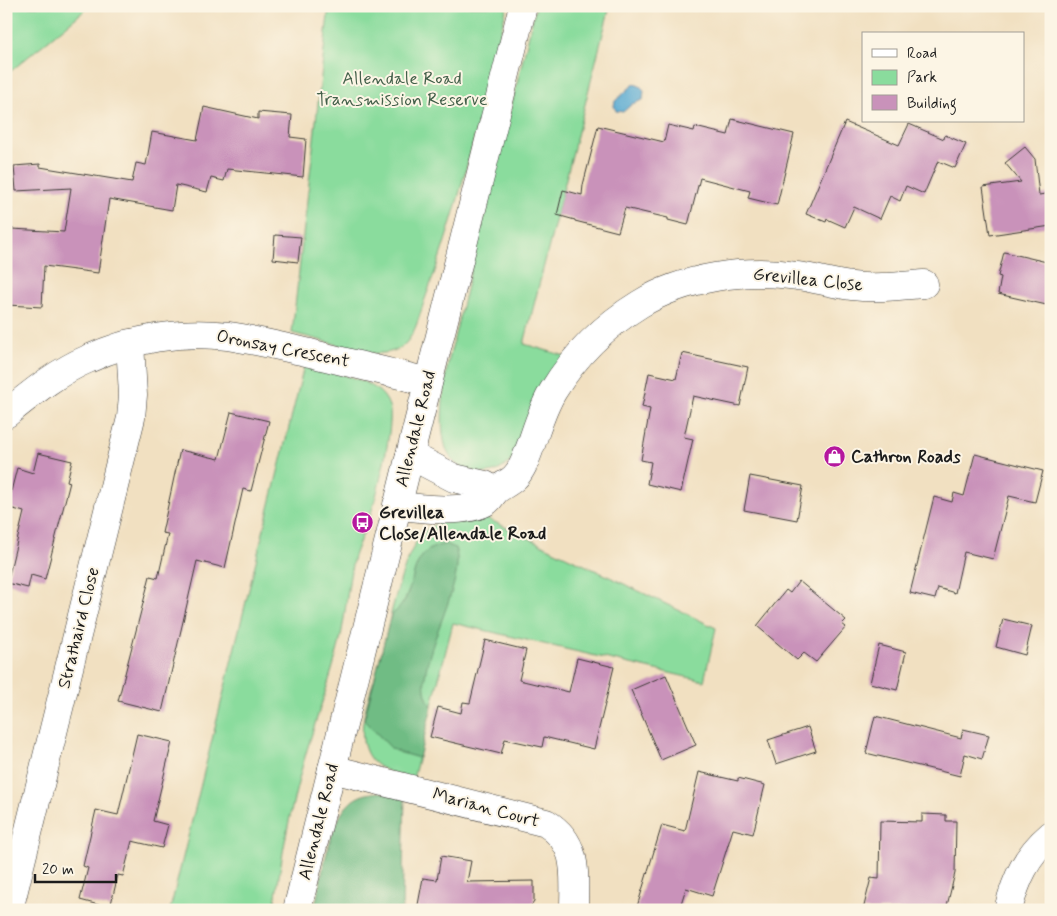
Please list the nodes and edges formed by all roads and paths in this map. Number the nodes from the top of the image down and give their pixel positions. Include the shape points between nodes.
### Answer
1 (523, 6) edge
2 (924, 284) dead end
3 (130, 344) junction
4 (428, 382) junction
5 (6, 414) edge
6 (410, 454) junction
7 (495, 491) junction
8 (397, 505) junction
9 (332, 769) junction
10 (1051, 835) edge
11 (9, 910) edge
12 (298, 910) edge
13 (574, 910) edge
14 (1008, 910) edge

1 - 4 street, Allendale Road
2 - 7 street, Grevillea Close via 851,286 766,272 696,282 642,303 598,335 571,364 543,410 515,478
3 - 4 street, Oronsay Crescent via 164,336 228,336
3 - 5 street, Oronsay Crescent via 60,373
3 - 11 street, Strathaird Close via 131,418
4 - 6 street, Allendale Road
6 - 7 street via 454,478 485,485
6 - 8 street, Allendale Road
7 - 8 street, Grevillea Close via 486,502 464,508 428,509
8 - 9 street, Allendale Road
9 - 12 street, Allendale Road
9 - 13 street, Marian Court via 546,823 566,840 572,852
10 - 14 street via 1028,859 1018,877

